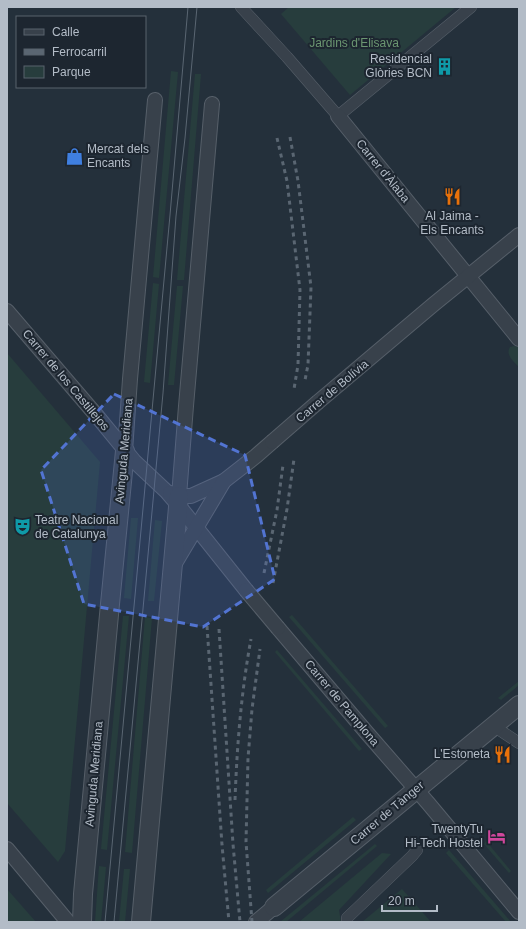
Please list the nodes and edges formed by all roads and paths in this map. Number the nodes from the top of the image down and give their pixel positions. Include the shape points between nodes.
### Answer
1 (241, 7) edge
2 (471, 7) edge
3 (155, 100) dead end
4 (212, 104) dead end
5 (338, 116) junction
6 (519, 235) edge
7 (468, 277) junction
8 (7, 310) edge
9 (519, 339) edge
10 (125, 451) junction
11 (224, 480) junction
12 (175, 498) junction
13 (196, 528) junction
14 (172, 569) junction
15 (519, 705) edge
16 (501, 731) dead end
17 (519, 743) edge
18 (416, 790) junction
19 (7, 849) edge
20 (417, 850) dead end
21 (274, 907) joint
22 (519, 912) edge
23 (68, 922) edge
24 (82, 922) edge
25 (141, 922) edge
26 (256, 922) edge
27 (347, 922) edge

1 - 5 street, Carrer d'Àlaba
2 - 5 street
3 - 10 street, Avinguda Meridiana
4 - 12 street via 186,406
5 - 7 street, Carrer d'Àlaba
6 - 7 street, Carrer de Bolívia
7 - 9 street, Carrer d'Àlaba
7 - 11 street, Carrer de Bolívia, bridge via 256,456
8 - 10 street, Carrer de los Castillejos
10 - 12 street, Carrer de Pamplona
10 - 24 street, Avinguda Meridiana
11 - 12 street via 191,496
11 - 13 street, Carrer de Bolívia
12 - 13 street, Carrer de Pamplona
12 - 14 street
13 - 14 street, Carrer de Bolívia
13 - 18 street, Carrer de Pamplona, bridge
14 - 25 street
15 - 18 street, Carrer de Tànger
16 - 17 street
18 - 21 street, Carrer de Tànger
18 - 22 street, Carrer de Pamplona
19 - 23 street
20 - 27 street via 346,918
21 - 26 street, Carrer de Tànger

